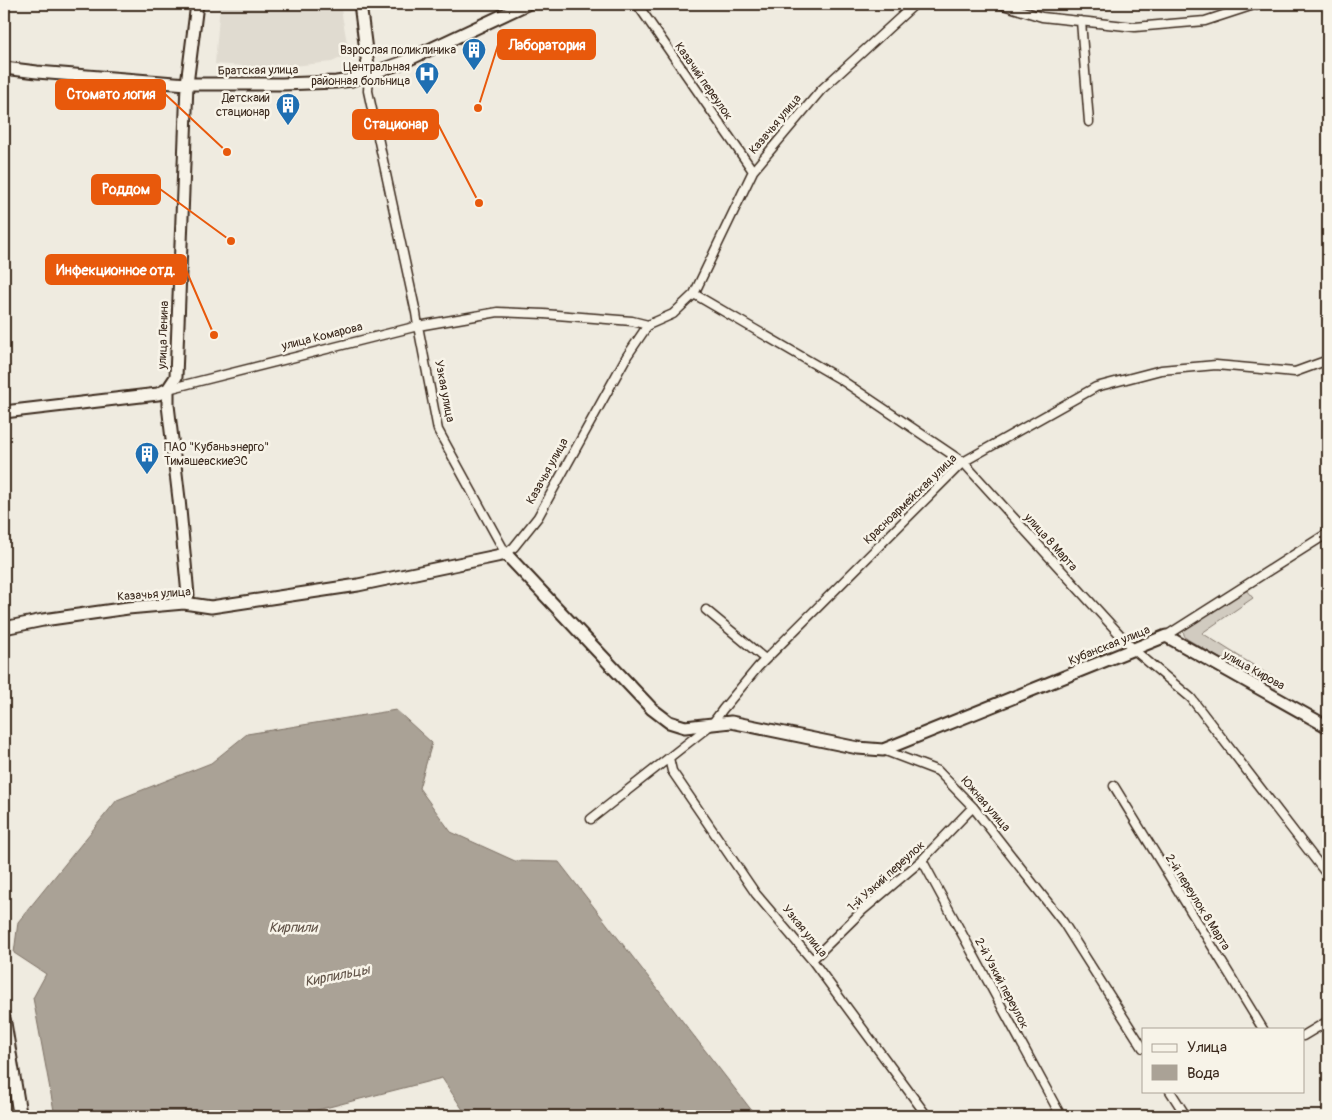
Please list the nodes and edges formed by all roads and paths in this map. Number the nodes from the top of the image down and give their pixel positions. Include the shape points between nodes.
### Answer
1 (197, 4) edge
2 (360, 4) edge
3 (527, 4) edge
4 (637, 4) edge
5 (915, 4) edge
6 (1000, 4) edge
7 (1257, 4) edge
8 (1082, 21) junction
9 (4, 68) edge
10 (369, 74) junction
11 (187, 84) junction
12 (1089, 122) dead end
13 (753, 171) junction
14 (694, 294) junction
15 (648, 325) junction
16 (418, 326) junction
17 (1328, 360) edge
18 (168, 389) junction
19 (4, 412) edge
20 (963, 462) junction
21 (1328, 533) edge
22 (506, 554) junction
23 (184, 603) junction
24 (706, 610) dead end
25 (4, 628) edge
26 (1166, 636) junction
27 (1133, 649) junction
28 (765, 659) junction
29 (712, 724) junction
30 (1328, 728) edge
31 (883, 750) junction
32 (670, 758) junction
33 (1114, 786) dead end
34 (973, 807) junction
35 (591, 819) dead end
36 (922, 860) junction
37 (1328, 876) edge
38 (812, 960) junction
39 (4, 1020) edge
40 (1328, 1021) edge
41 (1262, 1028) edge
42 (1304, 1035) edge
43 (1142, 1046) edge
44 (1171, 1092) edge
45 (20, 1116) edge
46 (927, 1116) edge
47 (1061, 1116) edge
48 (1186, 1116) edge

1 - 11 main road, улица Ленина
2 - 10 main road, Узкая улица
3 - 10 main road, Братская улица via 401,63
4 - 13 street, Казачий переулок
5 - 13 street, Казачья улица via 822,90
6 - 8 street via 1042,17
7 - 8 street via 1205,20 1135,27
8 - 12 street
9 - 11 main road, Братская улица
10 - 11 main road, Братская улица via 336,82
10 - 16 street, Узкая улица via 368,91
11 - 18 main road, улица Ленина via 176,377
13 - 14 street, Казачья улица
14 - 15 street, Казачья улица via 673,314
14 - 20 street, улица 8 Марта via 840,379
15 - 16 street, улица Комарова via 632,321 498,312
15 - 22 street, Казачья улица via 627,356 538,517
16 - 18 street, улица Комарова
16 - 22 street, Узкая улица via 438,430
17 - 20 street, Красноармейская улица via 1295,372 1216,365 1161,370 1096,387
18 - 19 main road, улица Комарова via 158,394
18 - 23 main road, улица Ленина via 188,595
20 - 27 street, улица 8 Марта
20 - 28 street, Красноармейская улица
21 - 26 street, Кубанская улица
22 - 23 main road, Казачья улица via 358,585 211,606
22 - 29 main road, Узкая улица via 652,710 676,726
23 - 25 main road, Казачья улица via 128,608
24 - 28 street
26 - 27 main road, Кубанская улица
26 - 30 main road, улица Кирова
27 - 31 main road, Кубанская улица
27 - 37 street, улица 8 Марта via 1191,698
28 - 29 street, Красноармейская улица
29 - 31 main road, Южная улица via 731,722 858,748
29 - 32 street, Красноармейская улица
31 - 34 street, Южная улица via 938,771
32 - 35 street, Красноармейская улица
32 - 38 street, Узкая улица via 672,771 756,894
33 - 41 street, 2-й переулок 8 Марта
34 - 36 street, 1-й Узкий переулок
34 - 43 street, Южная улица via 1063,922
36 - 38 street, 1-й Узкий переулок via 863,910
36 - 47 street, 2-й Узкий переулок
38 - 46 street, Узкая улица
39 - 45 main road
40 - 42 street
44 - 48 street

